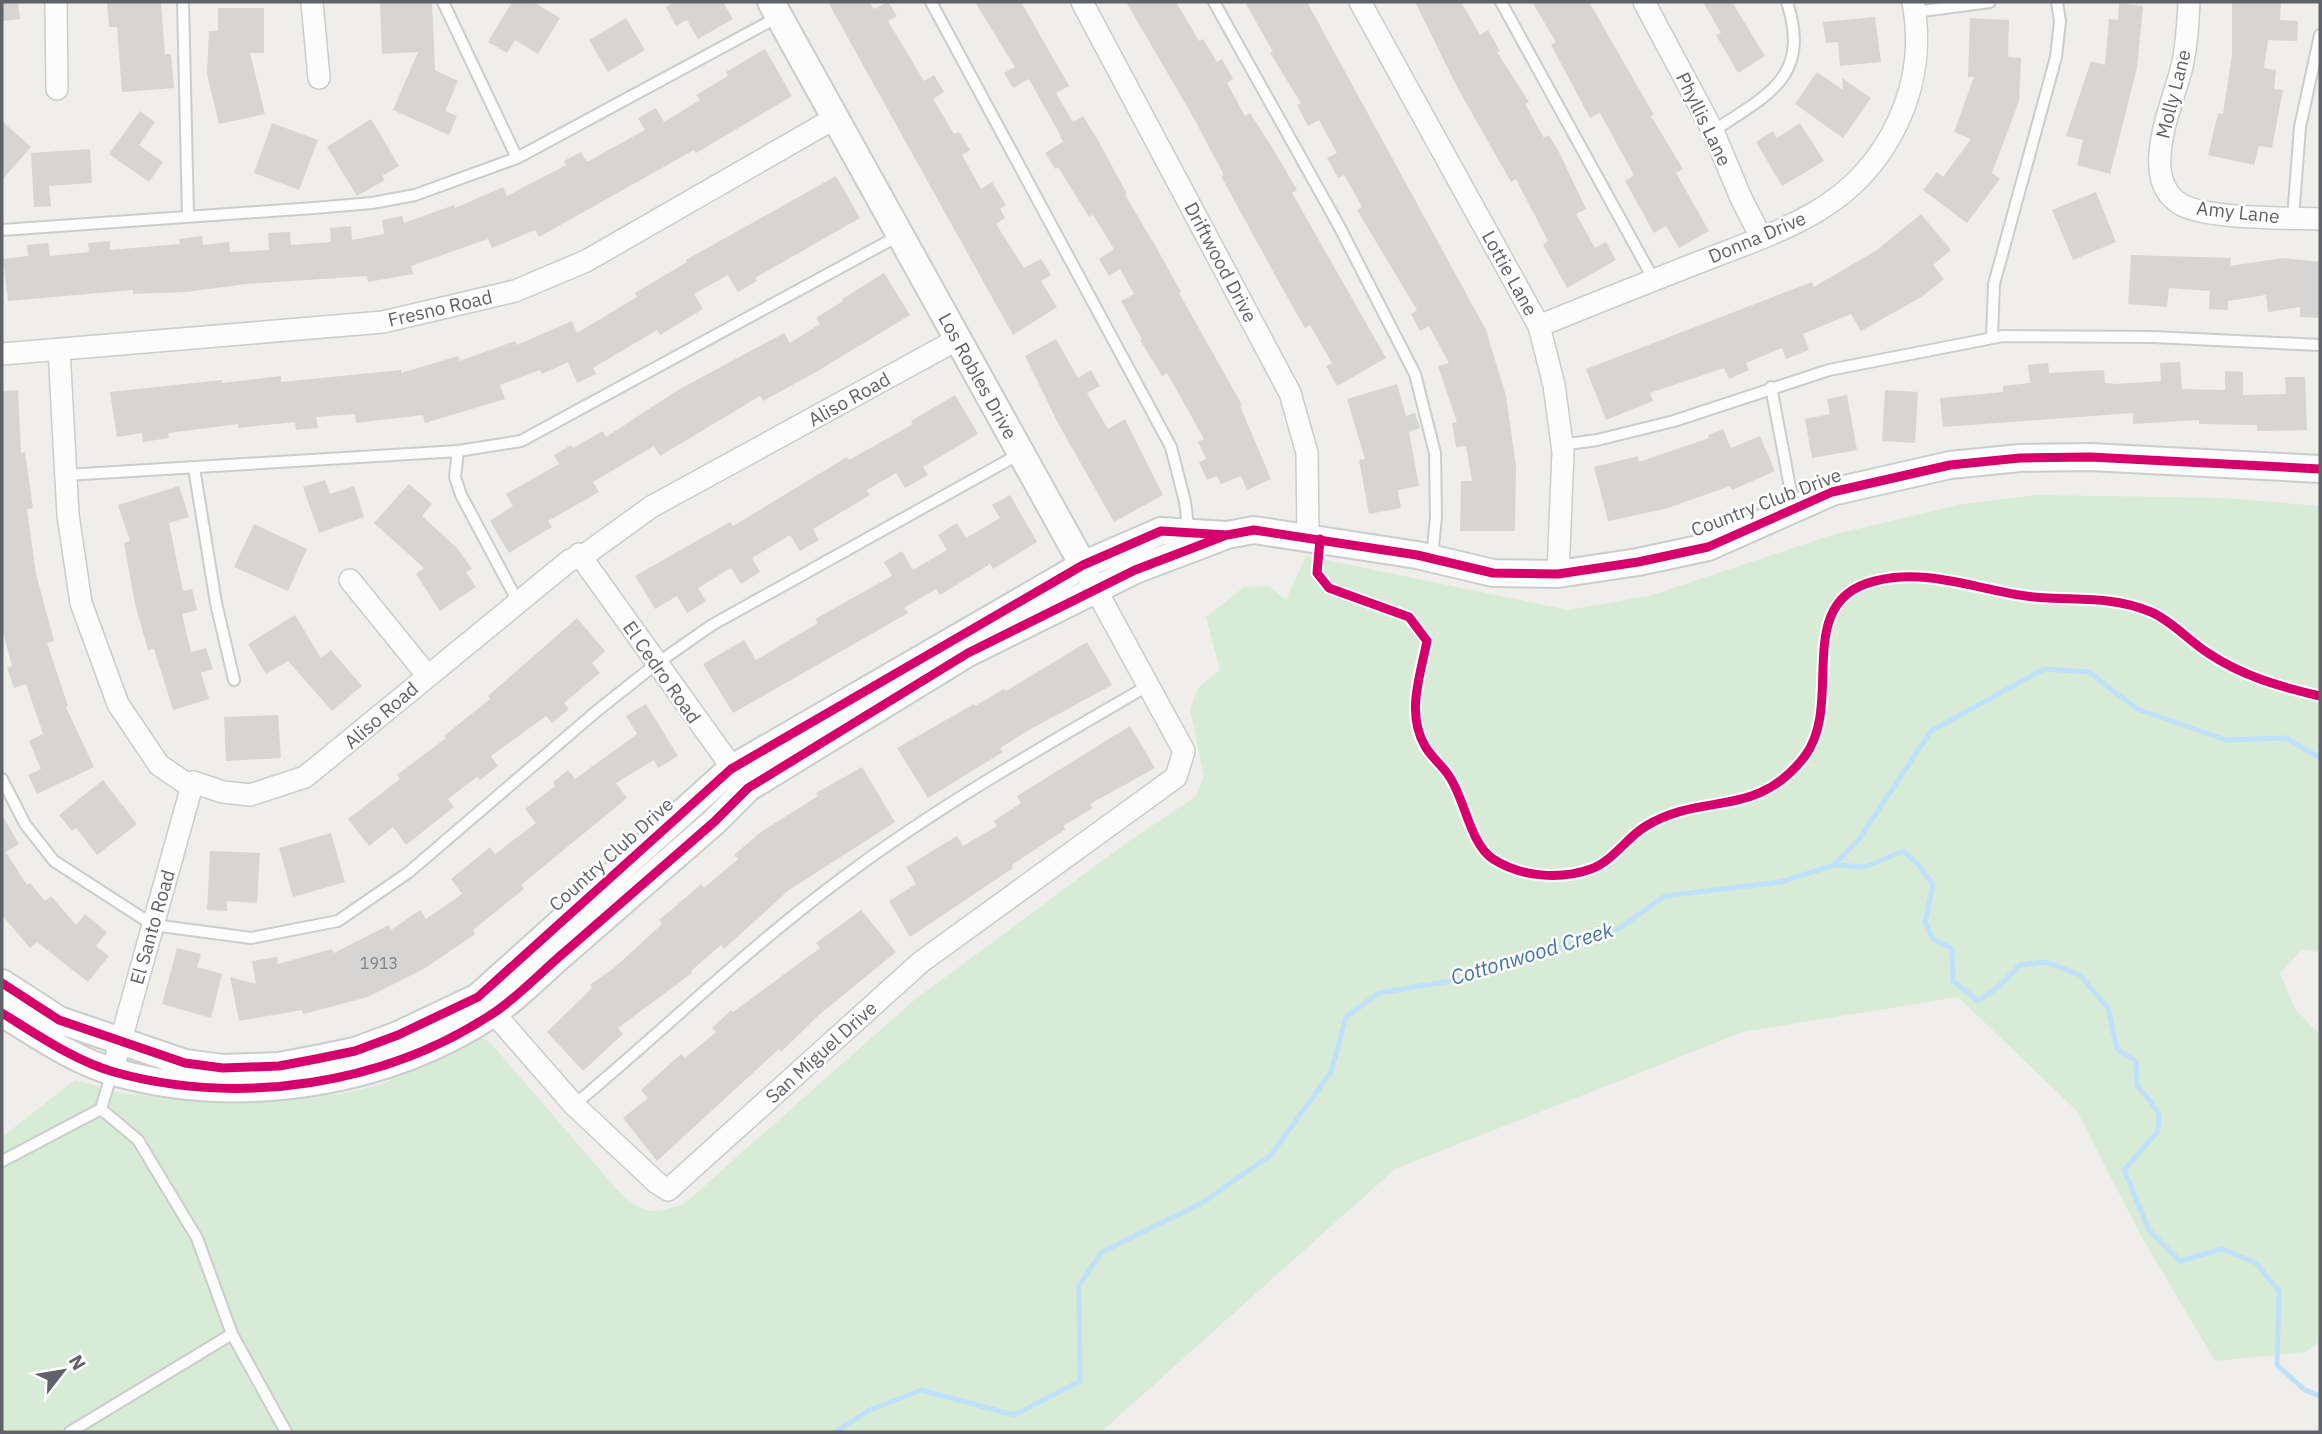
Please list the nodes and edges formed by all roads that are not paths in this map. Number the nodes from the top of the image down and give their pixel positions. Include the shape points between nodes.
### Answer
1 (56, 2) edge
2 (183, 2) edge
3 (312, 2) edge
4 (443, 2) edge
5 (931, 2) edge
6 (1082, 2) edge
7 (1213, 2) edge
8 (1360, 2) edge
9 (1501, 2) edge
10 (1644, 2) edge
11 (1787, 2) edge
12 (1990, 2) edge
13 (2057, 2) edge
14 (2189, 2) edge
15 (1914, 7) edge
16 (775, 9) edge
17 (2320, 34) edge
18 (319, 78) dead end
19 (57, 89) dead end
20 (835, 118) junction
21 (1713, 131) junction
22 (517, 158) junction
23 (2165, 186) joint
24 (188, 215) junction
25 (2293, 218) junction
26 (2320, 219) edge
27 (2, 230) edge
28 (900, 235) junction
29 (1761, 237) junction
30 (1654, 280) junction
31 (1539, 326) junction
32 (1992, 338) junction
33 (958, 339) junction
34 (2320, 345) edge
35 (59, 349) junction
36 (2, 354) edge
37 (1772, 387) junction
38 (1562, 445) junction
39 (458, 451) junction
40 (1021, 453) junction
41 (194, 468) junction
42 (2320, 469) edge
43 (66, 475) junction
44 (1794, 509) junction
45 (1189, 533) junction
46 (1227, 535) junction
47 (1308, 537) junction
48 (579, 554) junction
49 (1431, 559) junction
50 (1083, 565) junction
51 (1558, 574) junction
52 (350, 580) dead end
53 (1096, 590) junction
54 (518, 601) junction
55 (656, 664) junction
56 (427, 675) junction
57 (234, 680) dead end
58 (1149, 685) junction
59 (1184, 751) joint
60 (2, 779) edge
61 (739, 779) junction
62 (193, 782) junction
63 (153, 925) junction
64 (2, 983) edge
65 (487, 1004) junction
66 (2, 1013) edge
67 (121, 1040) junction
68 (112, 1072) junction
69 (575, 1105) junction
70 (101, 1109) junction
71 (2, 1161) edge
72 (232, 1334) junction
73 (71, 1432) edge
74 (286, 1432) edge

1 - 19 street
2 - 24 lane
3 - 18 street
4 - 22 lane
5 - 45 lane via 1171,447
6 - 47 street, Driftwood Drive via 1290,393 1307,453
7 - 49 lane via 1339,226 1415,374 1435,453
8 - 31 street, Lottie Lane
9 - 30 lane
10 - 21 street, Phyllis Lane
11 - 21 lane via 1795,48 1783,79 1765,97
12 - 15 lane
13 - 32 lane via 2056,57 1994,284
14 - 23 street, Molly Lane via 2182,66 2162,132
15 - 29 street, Donna Drive via 1918,31 1915,78 1902,115 1878,155 1815,213
16 - 20 street, Los Robles Drive
16 - 22 lane
17 - 25 lane via 2300,127
20 - 28 street, Los Robles Drive
20 - 35 street, Fresno Road via 586,261 515,291 383,322
21 - 29 street, Phyllis Lane
22 - 24 lane via 415,195 372,203
23 - 25 street, Amy Lane via 2183,205 2202,211
24 - 27 lane
25 - 26 street, Amy Lane
28 - 33 street, Los Robles Drive
28 - 39 lane via 533,435 508,444
29 - 30 street, Donna Drive
30 - 31 street, Donna Drive
31 - 38 street, Lottie Lane
32 - 34 lane via 2153,337
32 - 37 lane via 1829,370
33 - 40 street, Los Robles Drive
33 - 48 street, Aliso Road via 651,507 586,554
35 - 36 street, Fresno Road
35 - 43 street, Aliso Road
37 - 38 lane via 1674,421
37 - 44 lane
38 - 51 street, Lottie Lane
39 - 41 lane
39 - 54 lane via 455,477 461,495
40 - 50 street, Los Robles Drive
40 - 55 lane via 712,625
41 - 43 lane
41 - 57 lane
42 - 44 street, Country Club Drive via 2020,457 1937,468 1832,492
43 - 62 street, Aliso Road via 82,603 118,704 159,765 187,784
44 - 51 street, Country Club Drive via 1708,547
45 - 46 street, Country Club Drive
45 - 50 street, Country Club Drive via 1161,531
46 - 47 street, Country Club Drive via 1254,530
46 - 53 street, Country Club Drive
47 - 49 street, Country Club Drive
48 - 54 street, Aliso Road
48 - 55 street, El Cedro Road
49 - 51 street, Country Club Drive via 1493,573
50 - 53 street, Los Robles Drive
50 - 61 street, Country Club Drive
52 - 56 street
53 - 58 street, Los Robles Drive
53 - 61 street, Country Club Drive via 968,653
54 - 56 street, Aliso Road
55 - 61 street, El Cedro Road
55 - 63 lane via 410,872 338,921 251,938
56 - 62 street, Aliso Road via 305,777 250,795
58 - 59 street, Los Robles Drive
58 - 69 lane via 872,856 736,964
59 - 69 street, San Miguel Drive via 1176,777 921,962 668,1190
60 - 63 lane via 25,824 54,861
61 - 65 street, Country Club Drive
62 - 63 street, El Santo Road
63 - 67 street, El Santo Road
64 - 67 street, Country Club Drive via 59,1020
65 - 67 street, Country Club Drive via 355,1051 279,1066 223,1068 186,1063
65 - 68 street, Country Club Drive via 423,1052 337,1079 285,1087 231,1087
65 - 69 street, San Miguel Drive
66 - 68 street, Country Club Drive
67 - 68 street, El Santo Road
68 - 70 lane
70 - 71 lane
70 - 72 lane via 138,1140 197,1238
72 - 73 lane
72 - 74 lane

